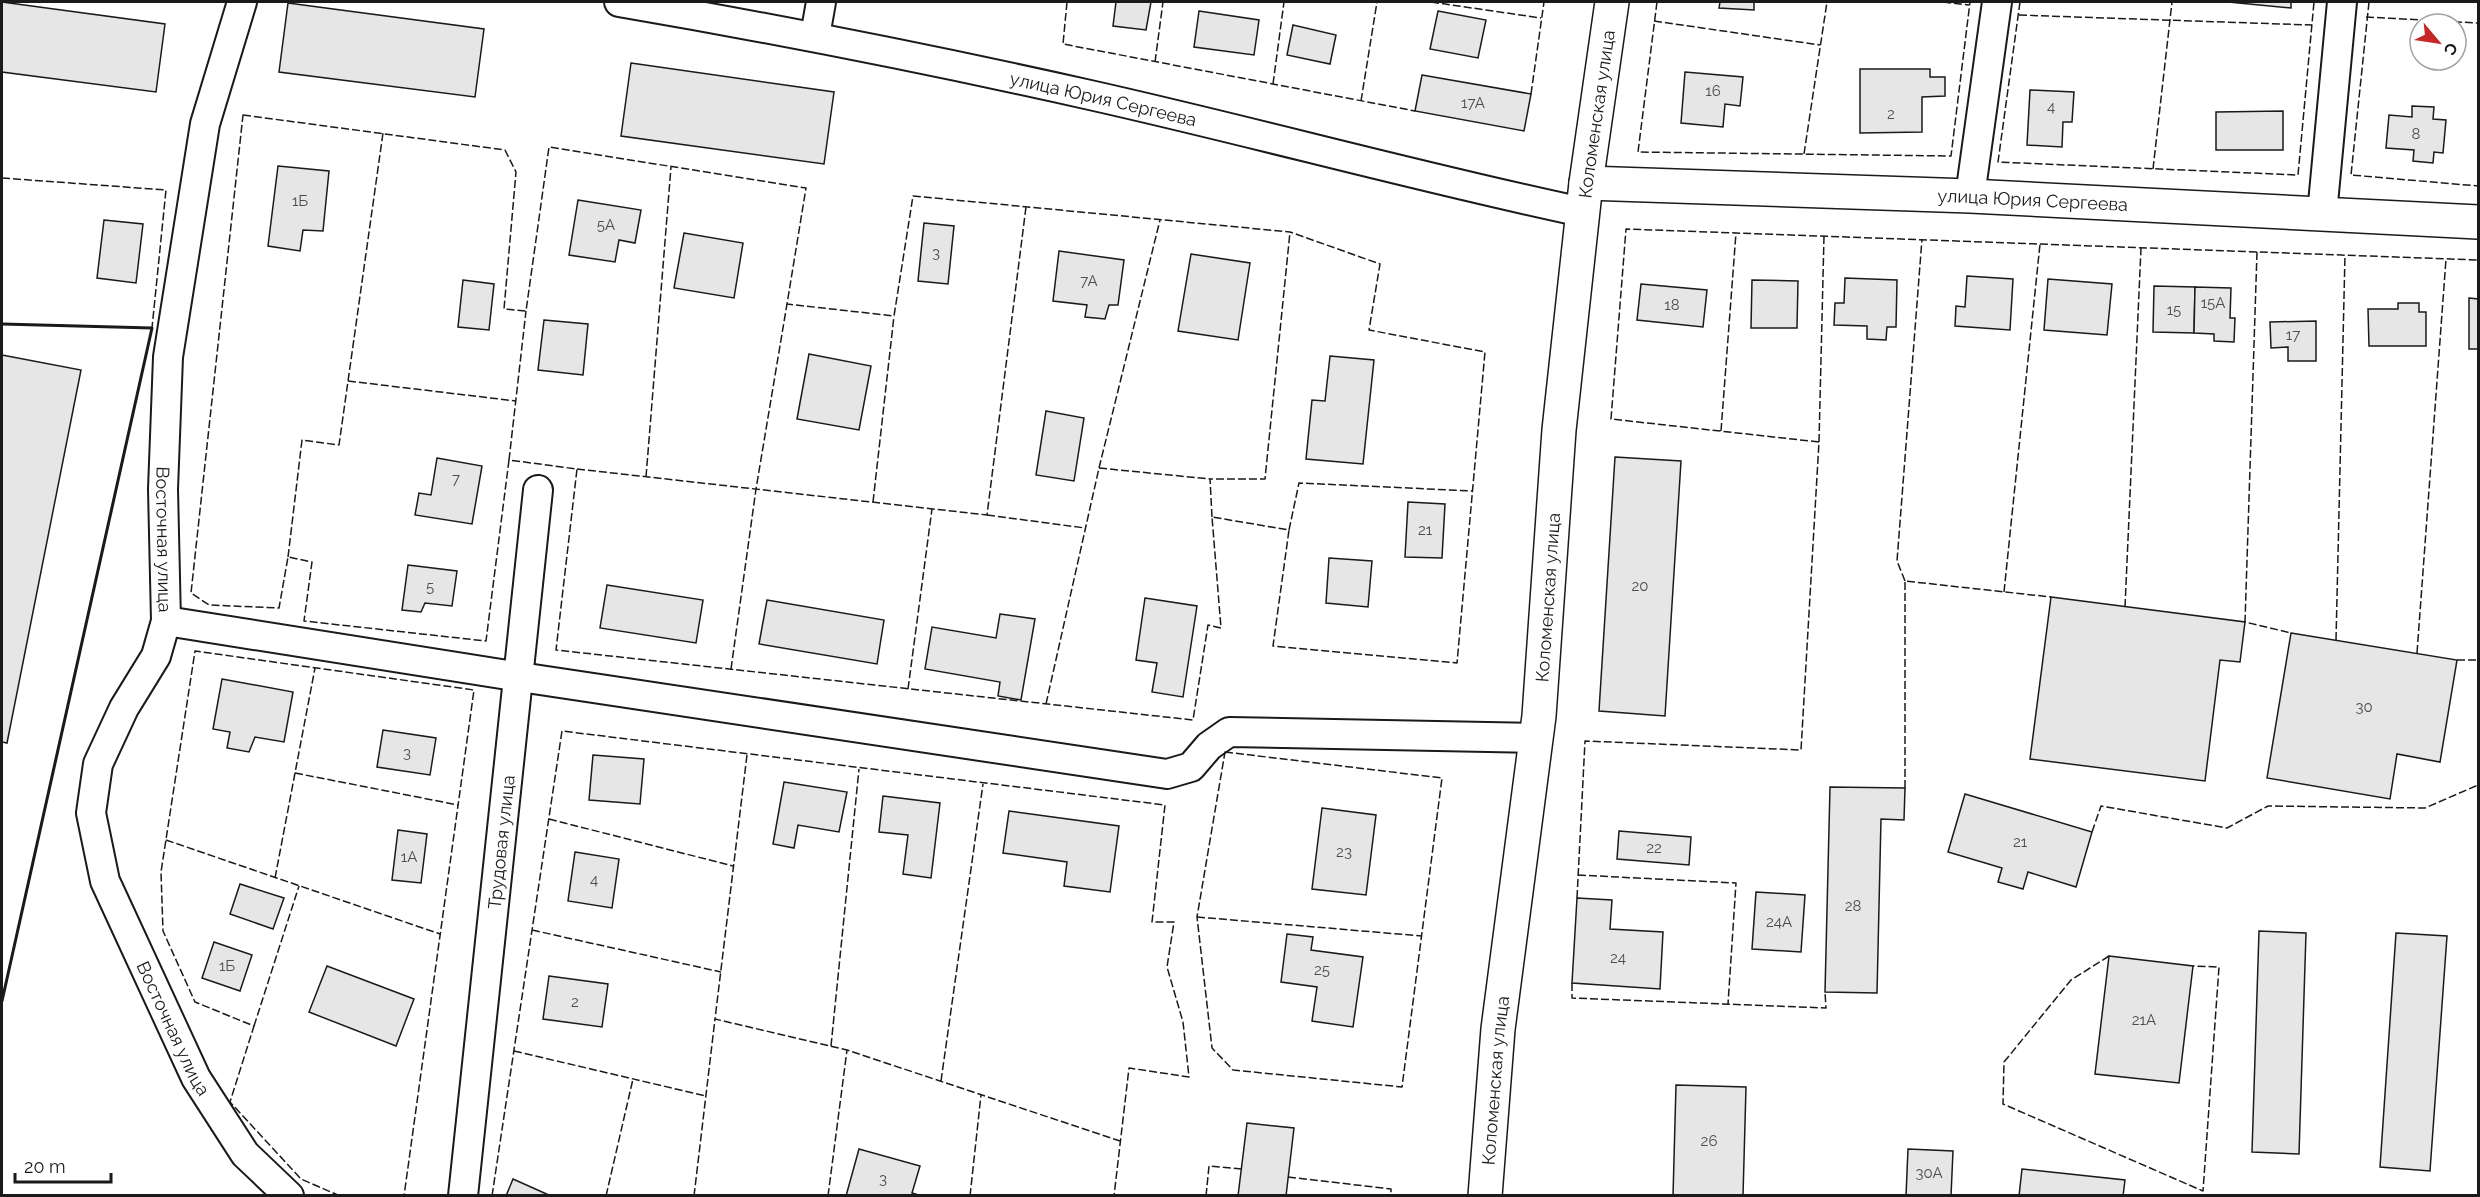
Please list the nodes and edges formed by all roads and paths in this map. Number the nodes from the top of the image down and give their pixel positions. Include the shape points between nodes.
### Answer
1 (242, 2) edge
2 (619, 2) edge
3 (821, 2) edge
4 (1612, 2) edge
5 (1997, 2) edge
6 (2342, 2) edge
7 (815, 36) junction
8 (1970, 196) junction
9 (1584, 197) junction
10 (2322, 214) junction
11 (2478, 222) edge
12 (538, 490) dead end
13 (166, 621) junction
14 (520, 677) junction
15 (1536, 738) junction
16 (289, 1196) edge
17 (463, 1196) edge
18 (1485, 1196) edge

1 - 13 street, Восточная улица via 205,124 168,357 163,489
2 - 7 street, улица Юрия Сергеева
3 - 7 street
4 - 9 street, Коломенская улица
5 - 8 street
6 - 10 street
7 - 9 street, улица Юрия Сергеева via 1092,95 1484,191
8 - 9 street, улица Юрия Сергеева
8 - 10 street, улица Юрия Сергеева
9 - 15 street, Коломенская улица via 1559,430
10 - 11 street, улица Юрия Сергеева
12 - 14 street, Трудовая улица
13 - 14 street
13 - 16 street, Восточная улица via 156,656 124,708 98,764 91,813 105,881 196,1078 244,1154
14 - 15 street via 1167,774 1191,767 1209,746 1229,732
14 - 17 street, Трудовая улица
15 - 18 street, Коломенская улица via 1498,1029

